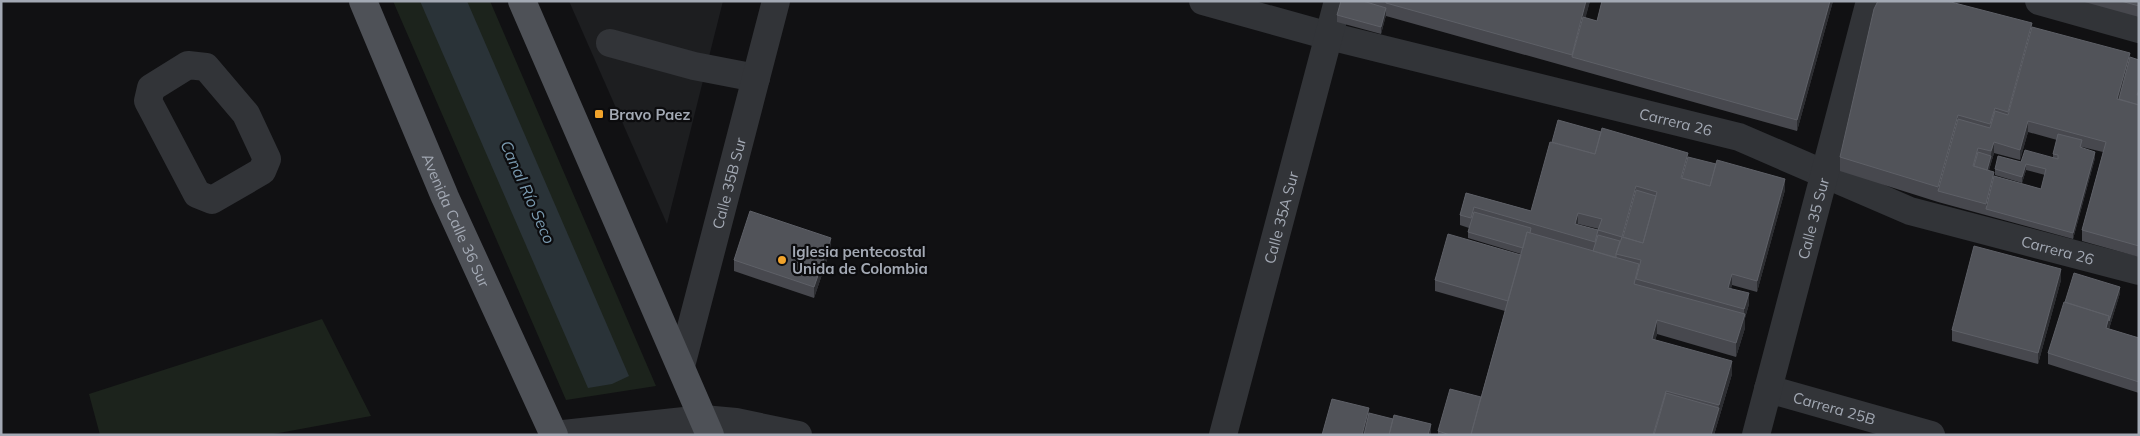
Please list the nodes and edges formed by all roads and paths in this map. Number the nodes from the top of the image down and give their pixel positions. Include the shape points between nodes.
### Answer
1 (363, 1) edge
2 (522, 1) edge
3 (776, 1) edge
4 (1203, 1) edge
5 (1338, 1) edge
6 (1870, 1) edge
7 (2039, 1) edge
8 (2139, 29) edge
9 (1329, 36) junction
10 (610, 43) dead end
11 (756, 78) junction
12 (246, 114) joint
13 (1824, 175) junction
14 (2139, 271) edge
15 (680, 366) junction
16 (1768, 389) junction
17 (707, 427) edge
18 (554, 435) edge
19 (798, 435) edge
20 (1223, 435) edge
21 (1756, 435) edge
22 (1930, 435) edge

1 - 18 main road, Avenida Calle 36 Sur via 445,197
2 - 15 main road
3 - 11 street, Calle 35B Sur
4 - 9 street, Carrera 26
5 - 9 street, Calle 35A Sur
6 - 13 street, Calle 35 Sur
7 - 8 street
9 - 13 street, Carrera 26 via 1739,137
9 - 20 street, Calle 35A Sur
10 - 11 street via 694,66
11 - 15 street, Calle 35B Sur
12 - 12 street via 267,159 262,171 212,200 197,194 148,101 151,88 188,65 206,67
13 - 14 street, Carrera 26 via 1910,211
13 - 16 street, Calle 35 Sur
15 - 17 main road
16 - 21 street, Calle 35 Sur
16 - 22 street, Carrera 25B
17 - 18 street
17 - 19 street via 736,422

